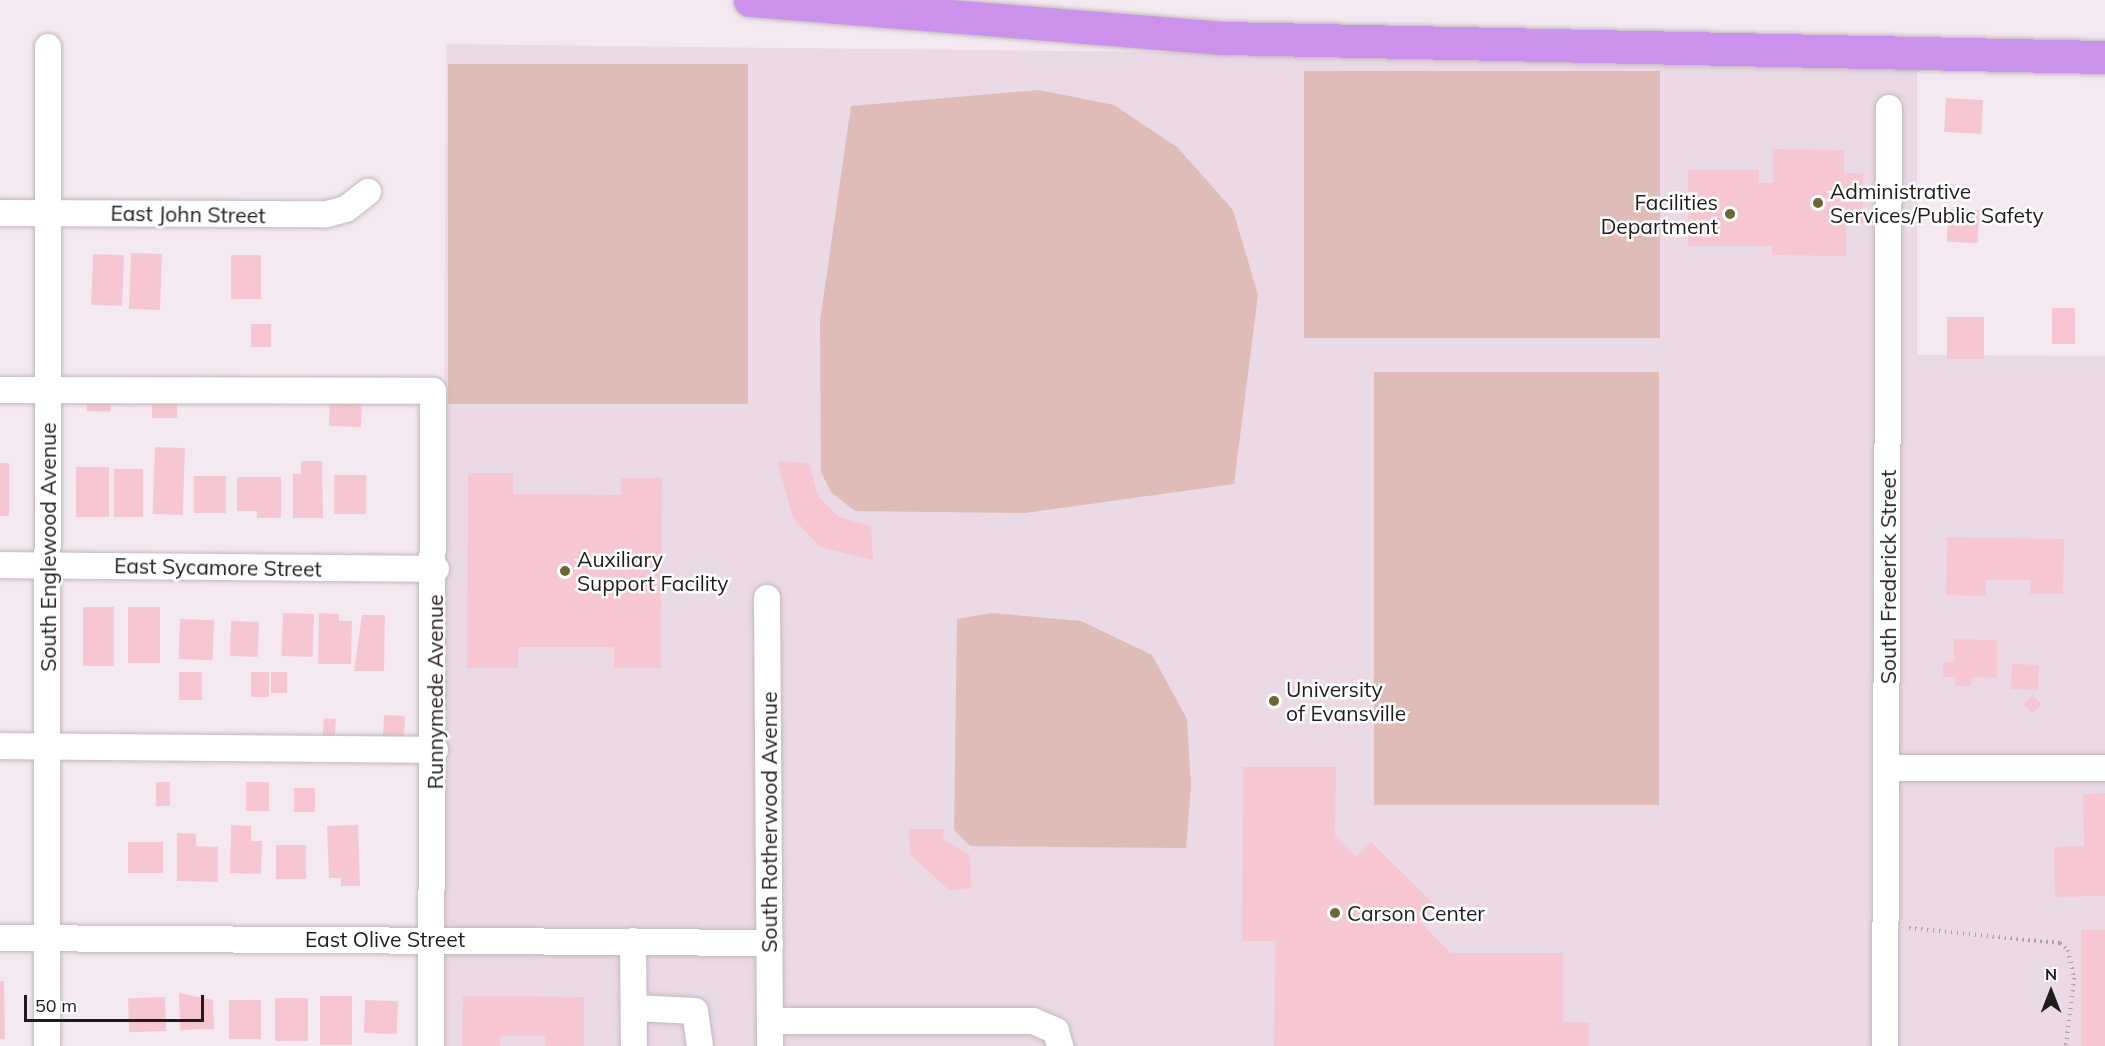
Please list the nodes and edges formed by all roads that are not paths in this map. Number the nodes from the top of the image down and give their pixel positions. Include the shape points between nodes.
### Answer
1 (750, 0) edge
2 (48, 47) dead end
3 (2105, 57) edge
4 (1889, 108) dead end
5 (368, 192) dead end
6 (0, 213) edge
7 (48, 213) junction
8 (0, 390) edge
9 (49, 391) junction
10 (0, 565) edge
11 (47, 565) junction
12 (435, 569) junction
13 (767, 598) dead end
14 (48, 745) junction
15 (0, 746) edge
16 (435, 750) junction
17 (1886, 768) junction
18 (2105, 768) edge
19 (0, 938) edge
20 (50, 938) junction
21 (431, 939) junction
22 (633, 941) junction
23 (770, 943) junction
24 (634, 1008) junction
25 (770, 1034) edge
26 (47, 1046) edge
27 (431, 1046) edge
28 (634, 1046) edge
29 (700, 1046) edge
30 (1060, 1046) edge
31 (1885, 1046) edge

1 - 3 highway via 1224,38
2 - 7 street, South Englewood Avenue
4 - 17 street, South Frederick Street
5 - 7 street, East John Street via 346,209 327,214
6 - 7 street, East John Street
7 - 9 street, South Englewood Avenue
8 - 9 street
9 - 11 street, South Englewood Avenue
9 - 12 street, Runnymede Avenue via 433,391
10 - 11 street, East Sycamore Street
11 - 12 street, East Sycamore Street
11 - 14 street, South Englewood Avenue
12 - 16 street, Runnymede Avenue
13 - 23 street, South Rotherwood Avenue
14 - 15 street
14 - 16 street
14 - 20 street, South Englewood Avenue
16 - 21 street, Runnymede Avenue
17 - 18 street
17 - 31 street, South Frederick Street
19 - 20 street, East Olive Street
20 - 21 street, East Olive Street
20 - 26 street, South Englewood Avenue
21 - 22 street, East Olive Street
21 - 27 street, Runnymede Avenue
22 - 23 street, East Olive Street
22 - 24 street
23 - 25 street, South Rotherwood Avenue
24 - 28 street
24 - 29 street via 695,1011
25 - 30 street via 1033,1022 1056,1031

